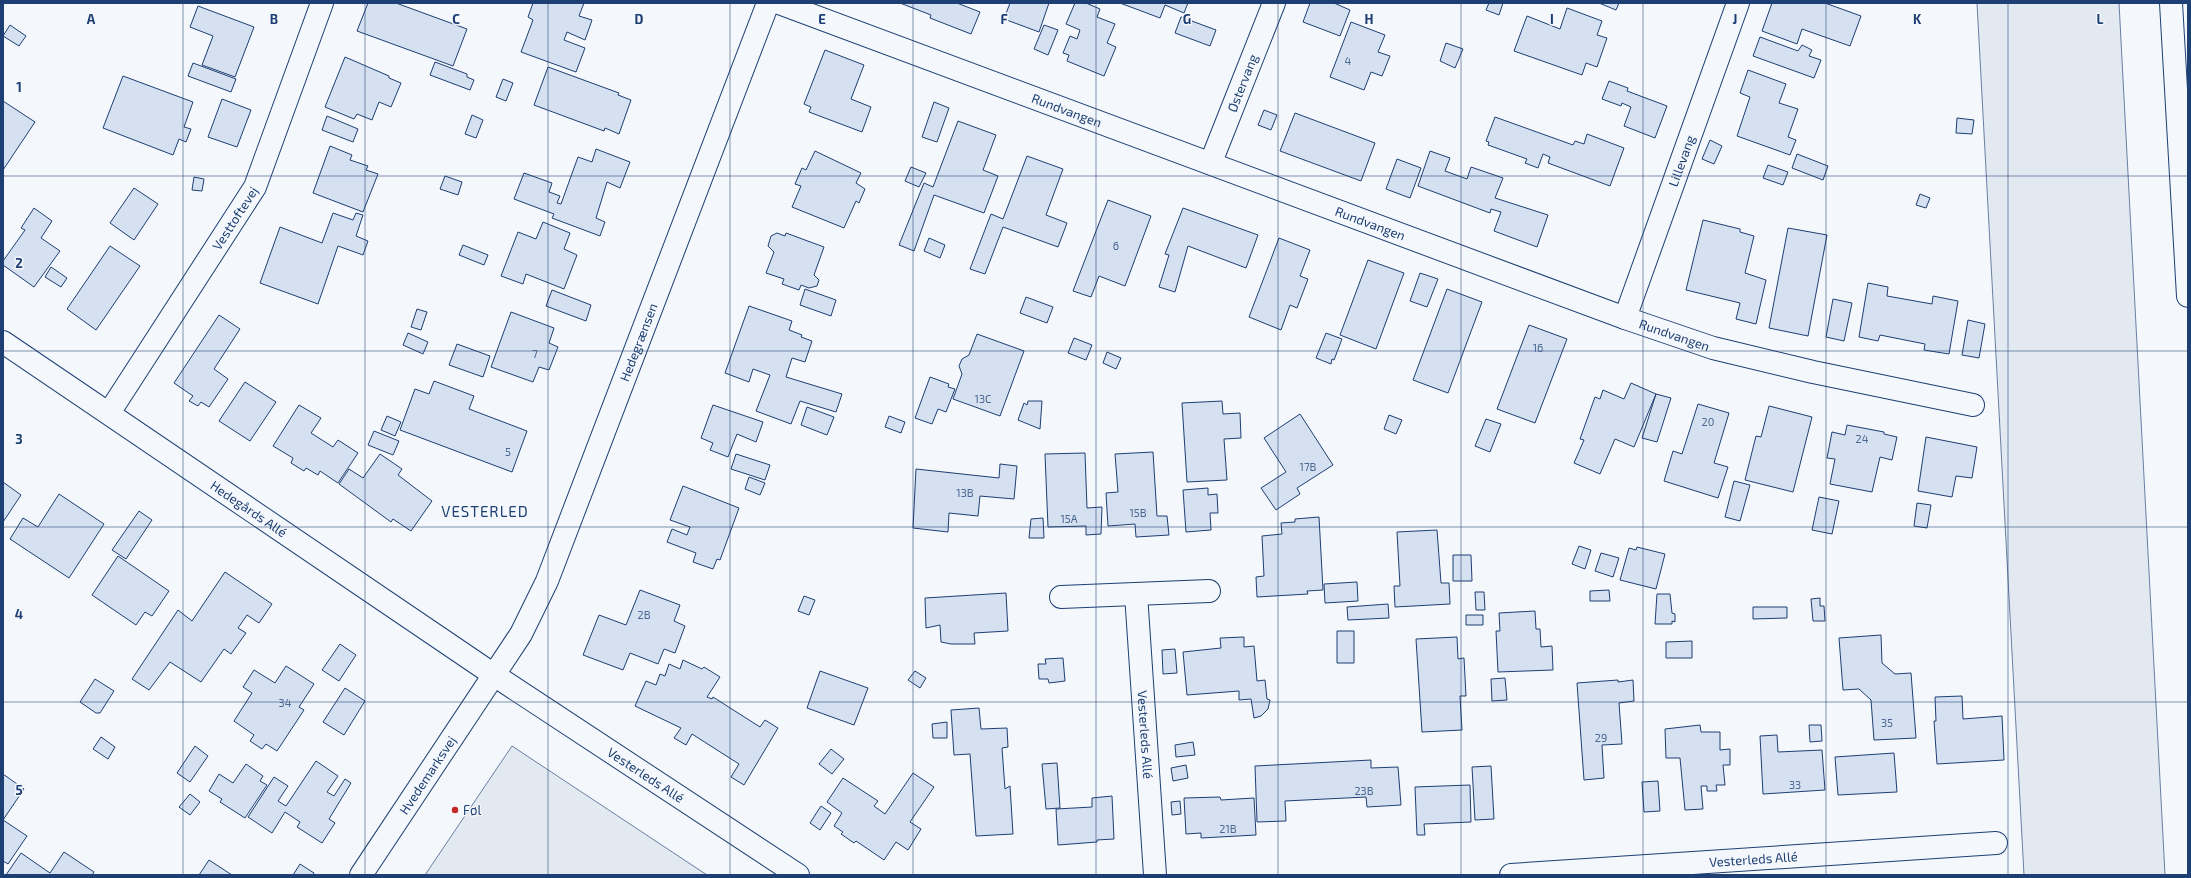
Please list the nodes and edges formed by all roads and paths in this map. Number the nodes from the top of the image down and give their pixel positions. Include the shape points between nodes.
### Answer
1 (322, 3) edge
2 (768, 3) edge
3 (779, 3) edge
4 (1274, 3) edge
5 (1738, 3) edge
6 (2170, 3) edge
7 (1211, 162) junction
8 (2188, 296) edge
9 (1625, 318) junction
10 (3, 342) edge
11 (1973, 405) dead end
12 (109, 413) junction
13 (1209, 591) dead end
14 (1136, 594) junction
15 (1061, 597) dead end
16 (494, 675) junction
17 (1996, 843) dead end
18 (361, 875) edge
19 (798, 875) edge
20 (1155, 875) edge
21 (1511, 875) edge

1 - 12 street, Vesttoftevej via 255,187
2 - 16 street, Hedegrænsen via 547,581 521,634
3 - 7 street, Rundvangen
4 - 7 street, Østervang
5 - 9 street, Lillevang
6 - 8 street
7 - 9 street, Rundvangen
9 - 11 street, Rundvangen via 1713,348 1813,372
10 - 12 street, Hedegårds Allé
12 - 16 street, Hedegårds Allé
13 - 14 street
14 - 15 street
14 - 20 street, Vesterleds Allé
16 - 18 street, Hvedemarksvej
16 - 19 street, Vesterleds Allé
17 - 21 street, Vesterleds Allé

